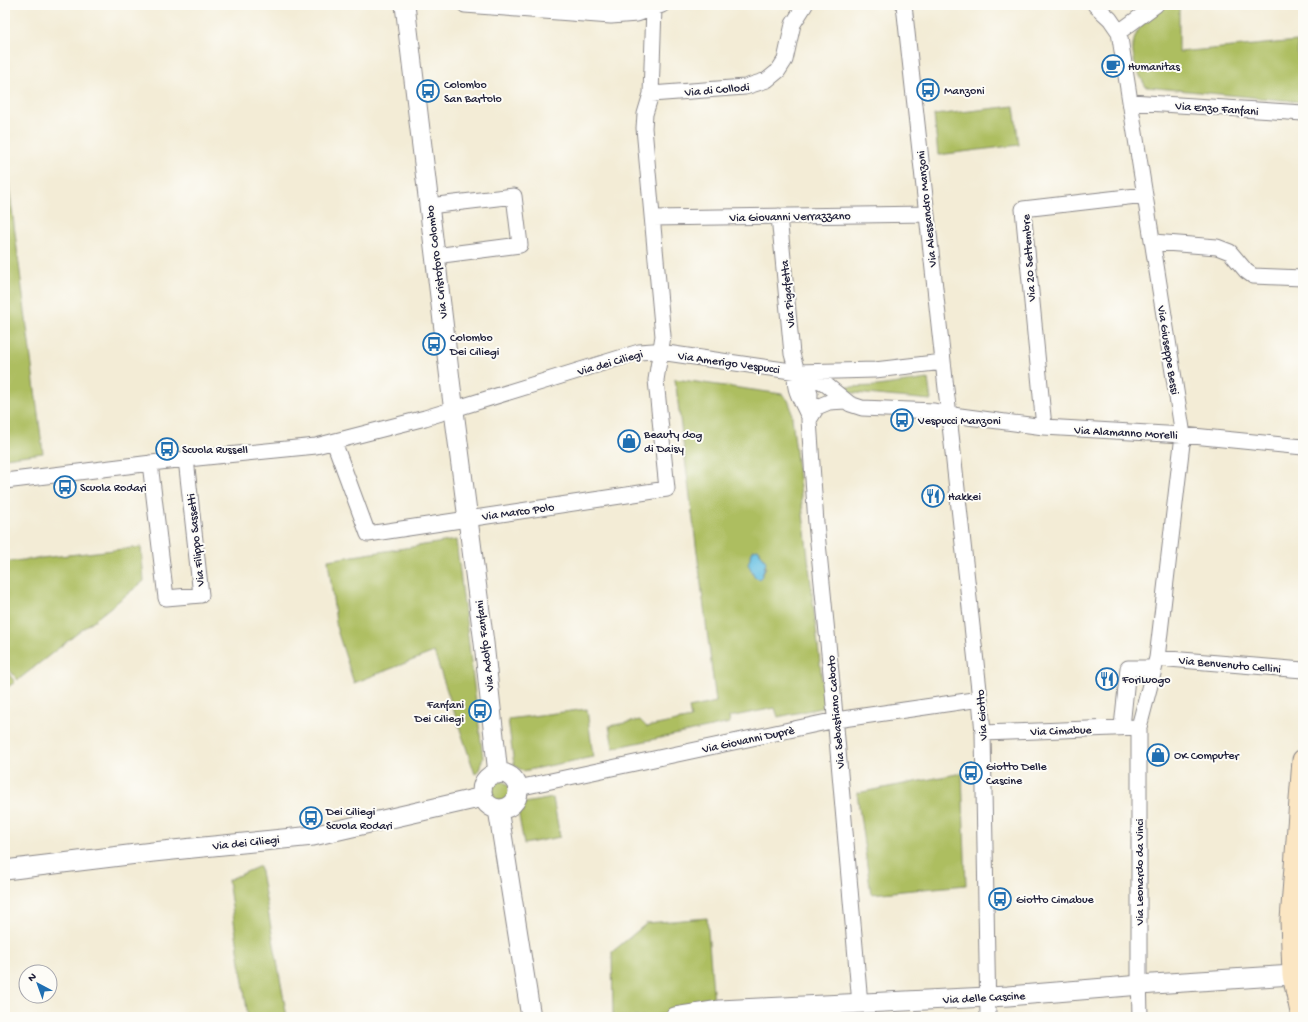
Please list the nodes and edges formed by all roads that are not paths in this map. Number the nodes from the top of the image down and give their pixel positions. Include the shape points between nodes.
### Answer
1 (405, 5) edge
2 (465, 5) edge
3 (805, 5) edge
4 (904, 5) edge
5 (1095, 5) edge
6 (1156, 5) edge
7 (659, 7) edge
8 (1119, 32) junction
9 (651, 94) junction
10 (1131, 102) junction
11 (1303, 113) edge
12 (1145, 195) junction
13 (429, 206) junction
14 (927, 214) junction
15 (779, 216) junction
16 (653, 218) junction
17 (1153, 242) junction
18 (435, 256) junction
19 (1303, 278) edge
20 (660, 352) junction
21 (943, 362) junction
22 (851, 371) junction
23 (798, 372) junction
24 (841, 397) junction
25 (454, 410) junction
26 (949, 414) junction
27 (809, 420) junction
28 (1044, 427) junction
29 (1183, 435) junction
30 (334, 442) junction
31 (1303, 447) edge
32 (186, 459) junction
33 (150, 463) junction
34 (5, 481) edge
35 (468, 518) junction
36 (1155, 663) junction
37 (1303, 670) edge
38 (980, 699) junction
39 (836, 720) junction
40 (1122, 727) junction
41 (1139, 727) junction
42 (983, 734) junction
43 (1303, 760) edge
44 (498, 774) junction
45 (518, 788) junction
46 (483, 797) junction
47 (498, 809) junction
48 (5, 870) edge
49 (1298, 975) edge
50 (1139, 985) junction
51 (988, 997) junction
52 (860, 1004) junction
53 (531, 1017) edge
54 (675, 1017) edge
55 (988, 1017) edge
56 (1140, 1017) edge
57 (1302, 1017) edge

1 - 13 street, Via Cristoforo Colombo
2 - 7 street via 611,16
3 - 9 street, Via di Collodi via 793,24 785,60 768,80 745,88
4 - 14 street, Via Alessandro Manzoni
5 - 8 street
6 - 8 street
7 - 9 street, Via dei Ciliegi
8 - 10 street, Via Giuseppe Bessi
9 - 16 street, Via dei Ciliegi via 644,128
10 - 11 street, Via Enzo Fanfani
10 - 12 street, Via Giuseppe Bessi
12 - 17 street, Via Giuseppe Bessi
12 - 28 street, Via 20 Settembre via 1023,209
13 - 18 street, Via Cristoforo Colombo
13 - 18 street via 514,196 520,245
14 - 15 street, Via Giovanni Verrazzano
14 - 21 street, Via Alessandro Manzoni
15 - 16 street, Via Giovanni Verrazzano
15 - 23 street, Via Pigafetta via 792,354
16 - 20 street, Via dei Ciliegi via 662,336
17 - 19 street via 1217,247 1230,252 1253,276
17 - 29 street, Via Giuseppe Bessi
18 - 25 street, Via Cristoforo Colombo
20 - 23 street, Via Amerigo Vespucci
20 - 25 street, Via dei Ciliegi via 632,353
20 - 35 street, Via Marco Polo via 656,380 667,489
21 - 22 street, Via Amerigo Vespucci
21 - 26 street, Via Alessandro Manzoni
22 - 23 street, Via Amerigo Vespucci
22 - 24 street via 841,381
23 - 24 street, Via Amerigo Vespucci via 818,379
23 - 27 street, Via Sebastiano Caboto via 806,379 809,388
24 - 26 street, Via Amerigo Vespucci via 862,408
24 - 27 street via 817,406
25 - 30 street, Via dei Ciliegi
25 - 35 street, Via Cristoforo Colombo
26 - 28 street, Via Alamanno Morelli
26 - 38 street, Via Giotto
27 - 39 street, Via Sebastiano Caboto via 816,522
28 - 29 street, Via Alamanno Morelli
29 - 31 street, Via Alamanno Morelli
29 - 36 street, Via Giuseppe Bessi
30 - 32 street, Via dei Ciliegi
30 - 35 street, Via Marco Polo via 368,534
32 - 33 street
32 - 33 street, Via Filippo Sassetti via 201,594 166,598
33 - 34 street
35 - 44 street, Via Adolfo Fanfani
36 - 37 street, Via Benvenuto Cellini
36 - 40 street, Via Benvenuto Cellini via 1128,668
36 - 41 street, Via Leonardo da Vinci
38 - 39 street, Via Giovanni Duprè
38 - 42 street, Via Giotto
39 - 45 street, Via Giovanni Duprè
39 - 52 street, Via Sebastiano Caboto
40 - 41 street, Via Cimabue
40 - 42 street, Via Cimabue
41 - 50 street, Via Leonardo da Vinci
42 - 51 street, Via Giotto
43 - 49 main road via 1291,920
44 - 45 street via 513,779
44 - 46 street via 488,779
45 - 47 street via 513,803 504,809
46 - 47 street via 488,804
46 - 48 street, Via dei Ciliegi via 313,836
47 - 53 street
49 - 50 street, Via delle Cascine
49 - 57 main road
50 - 51 street, Via delle Cascine
50 - 56 street, Via Leonardo da Vinci
51 - 52 street, Via delle Cascine
51 - 55 street, Via Giotto
52 - 54 street, Via delle Cascine via 720,1010

